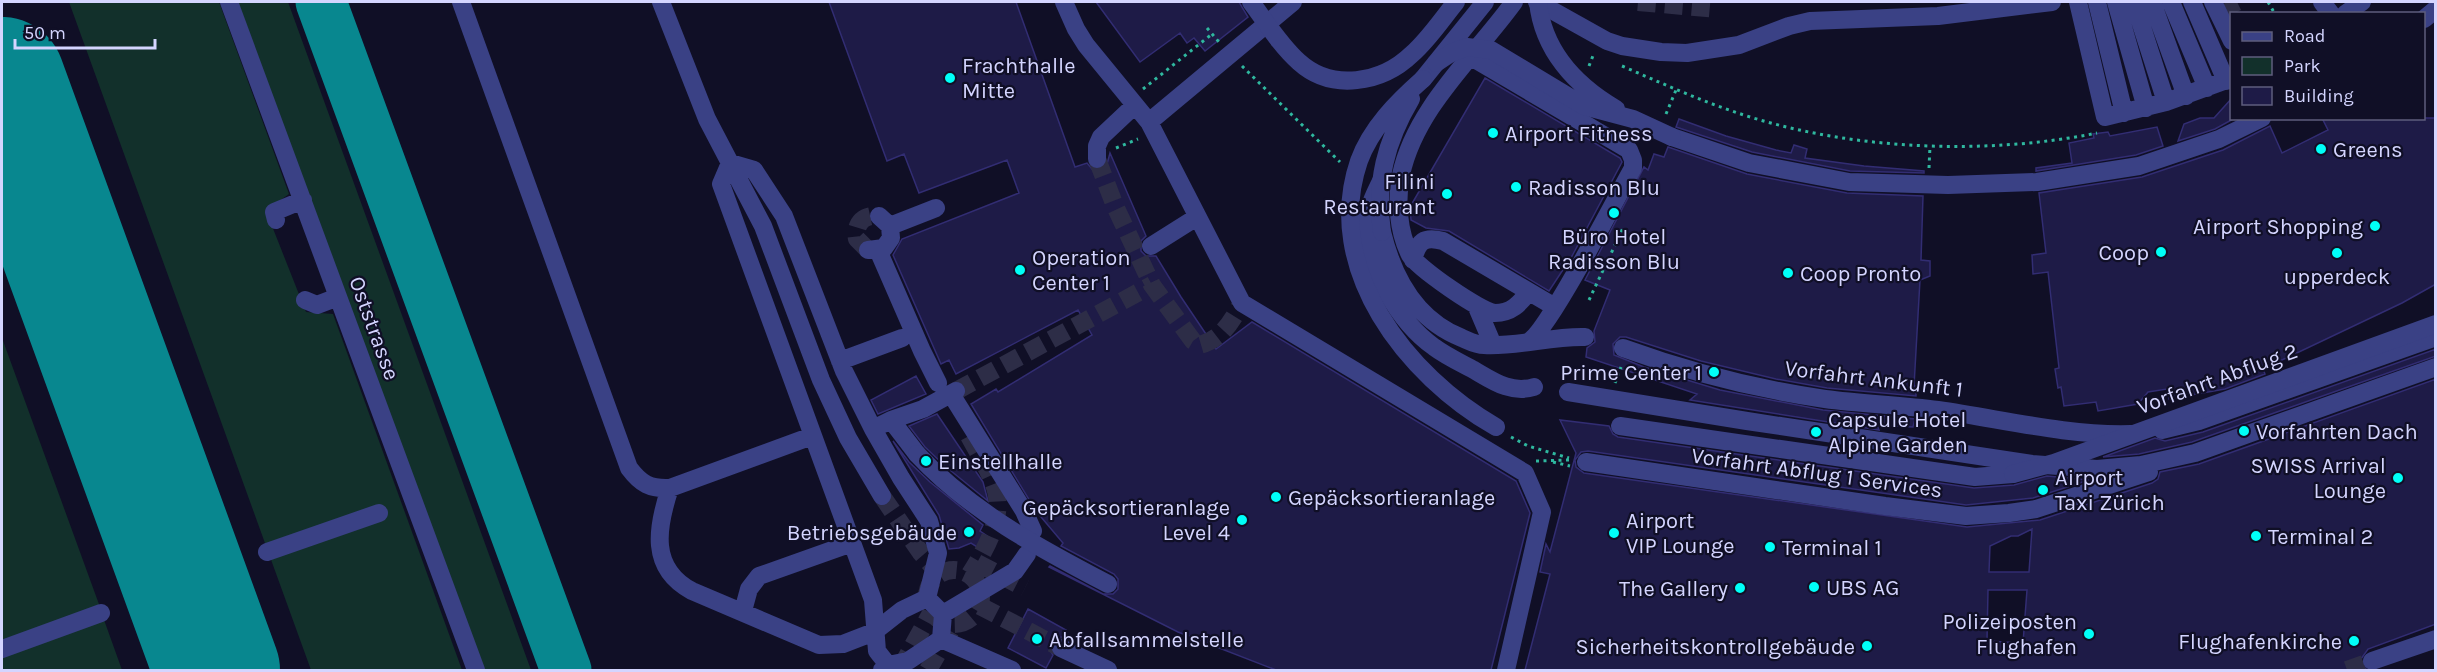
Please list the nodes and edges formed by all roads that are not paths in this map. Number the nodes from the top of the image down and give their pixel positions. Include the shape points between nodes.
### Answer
1 (229, 2) edge
2 (461, 2) edge
3 (661, 2) edge
4 (1064, 2) edge
5 (1249, 2) edge
6 (1293, 2) edge
7 (1456, 2) edge
8 (1485, 2) edge
9 (1514, 2) edge
10 (1540, 2) edge
11 (2052, 2) edge
12 (2078, 2) edge
13 (2097, 2) edge
14 (2116, 2) edge
15 (2134, 2) edge
16 (2152, 2) edge
17 (2172, 2) edge
18 (2192, 2) edge
19 (2213, 2) edge
20 (1265, 25) junction
21 (2230, 37) edge
22 (1471, 57) junction
23 (1436, 63) junction
24 (1423, 79) junction
25 (2229, 80) edge
26 (2207, 88) junction
27 (2186, 96) junction
28 (2166, 102) junction
29 (1135, 105) junction
30 (2146, 108) junction
31 (1428, 110) junction
32 (2124, 113) junction
33 (1633, 119) junction
34 (2258, 120) edge
35 (1149, 122) junction
36 (1103, 155) tunnel mouth
37 (730, 163) junction
38 (303, 200) junction
39 (936, 208) dead end
40 (1197, 217) junction
41 (276, 220) dead end
42 (1151, 246) dead end
43 (1413, 260) junction
44 (1528, 292) junction
45 (338, 297) junction
46 (305, 300) dead end
47 (1476, 305) junction
48 (1555, 307) junction
49 (2436, 324) edge
50 (1585, 337) dead end
51 (2436, 337) edge
52 (902, 338) dead end
53 (1528, 342) junction
54 (1493, 345) junction
55 (1622, 353) dead end
56 (840, 362) junction
57 (2436, 368) edge
58 (1534, 387) dead end
59 (948, 390) junction
60 (1567, 398) dead end
61 (891, 420) junction
62 (1496, 427) dead end
63 (1620, 427) dead end
64 (873, 429) junction
65 (812, 436) junction
66 (1587, 457) dead end
67 (670, 488) junction
68 (882, 496) tunnel mouth
69 (378, 513) dead end
70 (1033, 531) dead end
71 (852, 543) junction
72 (267, 552) dead end
73 (1027, 554) dead end
74 (1108, 584) dead end
75 (927, 597) junction
76 (743, 611) junction
77 (101, 613) dead end
78 (943, 614) junction
79 (874, 632) junction
80 (941, 639) junction
81 (2436, 639) edge
82 (1061, 648) tunnel mouth
83 (2, 649) edge
84 (2372, 661) tunnel mouth
85 (885, 668) edge
86 (476, 670) edge
87 (1012, 670) edge
88 (1108, 670) edge
89 (1506, 670) edge

1 - 38 street, Oststrasse
2 - 67 street via 629,468 639,482 653,489
3 - 37 street via 699,103
4 - 29 street via 1086,45
5 - 7 street, bridge via 1299,62 1325,77 1348,81 1375,77 1404,61
5 - 20 street
6 - 20 street
8 - 23 street
9 - 22 street
10 - 11 street via 1615,43 1687,53 1739,45 1810,21 1938,16
10 - 33 street, bridge via 1546,35 1560,62 1593,94
12 - 32 street via 2103,124
13 - 32 street
14 - 30 street
15 - 28 street
16 - 27 street
17 - 26 street
18 - 25 street
19 - 21 street
20 - 35 street
22 - 31 street
22 - 48 street via 1632,153 1633,168
23 - 24 street
23 - 33 street, bridge via 1467,47 1491,50 1584,106
24 - 54 street, bridge via 1395,128 1385,155 1380,189 1382,232 1397,275 1422,313 1446,331 1480,345
24 - 62 street, bridge via 1388,113 1360,160 1351,208 1356,261 1369,295 1403,347 1454,398
25 - 26 street
26 - 27 street
27 - 28 street
28 - 30 street
29 - 35 street
29 - 36 street via 1101,137 1097,146
30 - 32 street
31 - 43 street via 1407,153 1399,193 1400,223
31 - 58 street via 1396,151 1368,212 1368,239 1377,269 1400,313 1433,347 1502,386 1516,390
33 - 34 street, bridge via 1749,163 1849,182 1927,176 1948,185 2037,182 2139,166 2219,139
35 - 40 street
37 - 56 street via 754,170 784,216
37 - 65 street via 721,184
37 - 68 street via 763,226 836,414
38 - 41 street via 274,212
38 - 45 street, Oststrasse
39 - 59 street via 885,221 891,232 888,244 873,250
40 - 42 street
40 - 89 street via 1242,303 1525,473 1542,512
43 - 44 street via 1423,241 1443,241
43 - 47 street
44 - 47 street via 1514,308 1503,312 1488,312
44 - 48 street
45 - 46 street via 317,304
45 - 86 street, Oststrasse
47 - 54 street
48 - 53 street via 1538,335
49 - 63 street, Vorfahrt Abflug 2, bridge via 2054,463 2013,474 1975,477
50 - 53 street
51 - 55 street, Vorfahrt Ankunft 1 via 2186,425 2133,434 2084,432 1782,392
52 - 56 street
53 - 54 street
56 - 64 street
57 - 60 street via 2195,453 2149,464 2097,469 2049,466 1593,397
57 - 66 street, Vorfahrt Abflug 1 Services via 2104,488 2036,509 2009,513 1965,516 1924,512 1618,468
59 - 61 street via 923,409
59 - 70 street
61 - 64 street
61 - 74 street, bridge via 916,454 962,496 1032,544
64 - 75 street via 929,521 938,553
65 - 67 street
65 - 71 street
67 - 76 street via 658,534 667,569 683,586
69 - 72 street
71 - 76 street via 759,576 749,590
71 - 79 street via 873,600
73 - 78 street via 1015,571
75 - 78 street
75 - 79 street
76 - 79 street via 819,645 843,644
77 - 83 street
78 - 80 street
79 - 85 street
80 - 85 street via 908,661
80 - 87 street
81 - 84 street
82 - 88 street

